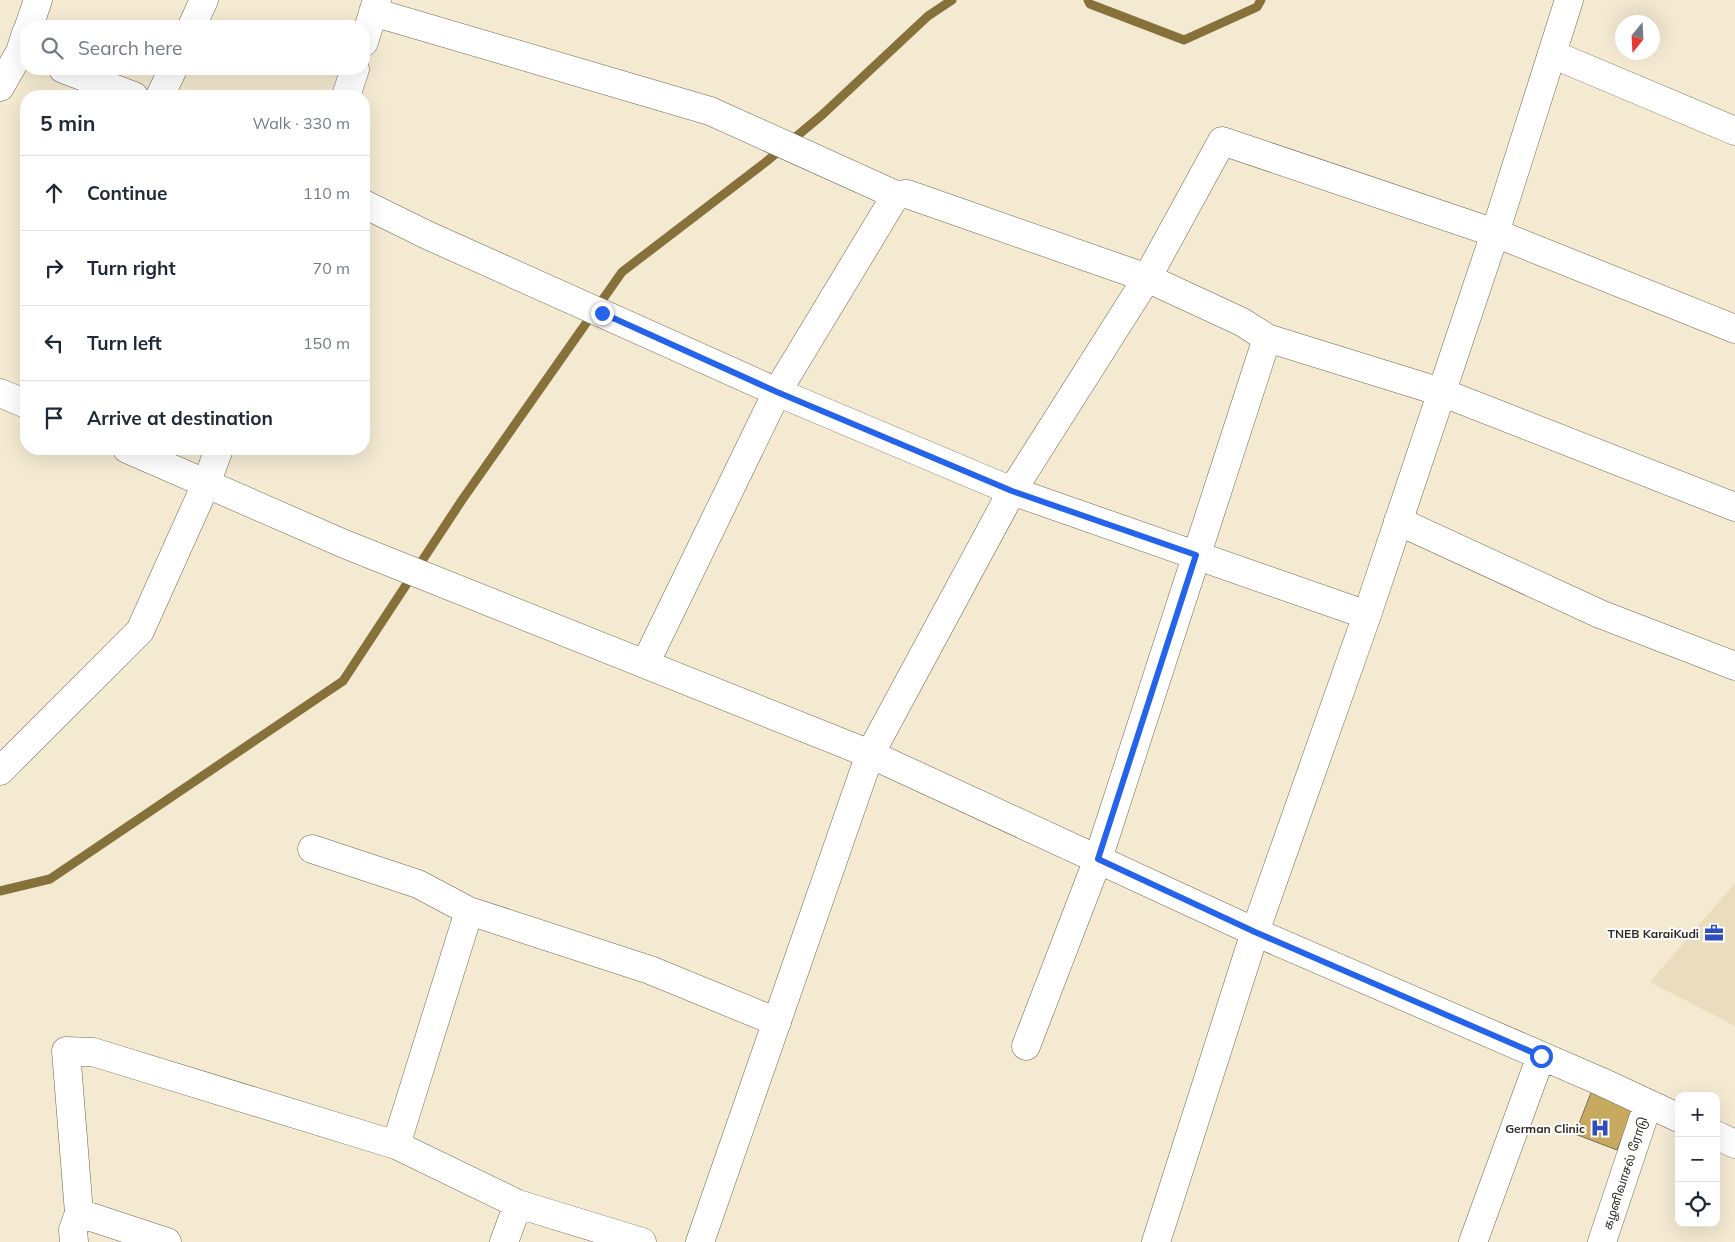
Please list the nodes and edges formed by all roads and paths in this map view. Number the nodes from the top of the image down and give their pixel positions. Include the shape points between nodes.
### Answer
1 (38, 0) edge
2 (204, 0) edge
3 (1569, 0) edge
4 (375, 6) edge
5 (31, 20) edge
6 (195, 20) edge
7 (370, 22) edge
8 (18, 46) edge
9 (1552, 54) junction
10 (79, 75) edge
11 (170, 75) edge
12 (353, 75) edge
13 (0, 87) edge
14 (118, 90) edge
15 (163, 90) edge
16 (348, 90) edge
17 (1733, 125) edge
18 (896, 195) junction
19 (370, 207) edge
20 (1495, 233) junction
21 (1147, 278) junction
22 (1735, 329) edge
23 (1267, 338) junction
24 (777, 392) junction
25 (1441, 392) junction
26 (0, 393) edge
27 (20, 401) edge
28 (141, 455) edge
29 (217, 455) edge
30 (206, 484) junction
31 (1012, 491) junction
32 (1735, 507) edge
33 (1398, 521) junction
34 (1196, 555) junction
35 (1367, 615) junction
36 (645, 664) junction
37 (1735, 666) edge
38 (870, 754) junction
39 (0, 771) edge
40 (312, 849) dead end
41 (1098, 859) junction
42 (469, 911) junction
43 (1255, 932) junction
44 (777, 1022) junction
45 (1026, 1046) dead end
46 (1541, 1056) junction
47 (1648, 1104) junction
48 (1675, 1116) edge
49 (1720, 1137) edge
50 (1735, 1144) edge
51 (396, 1145) junction
52 (518, 1204) junction
53 (79, 1213) junction
54 (74, 1242) edge
55 (168, 1242) edge
56 (504, 1242) edge
57 (642, 1242) edge
58 (700, 1242) edge
59 (1156, 1242) edge
60 (1474, 1242) edge
61 (1602, 1242) edge

1 - 5 street
2 - 6 street
3 - 9 street
4 - 7 street
4 - 18 street via 710,111
8 - 13 street
9 - 17 street
9 - 20 street
10 - 14 street
11 - 15 street
12 - 16 street
18 - 21 street via 907,194
18 - 24 street
19 - 24 street
20 - 21 street via 1222,140
20 - 22 street
20 - 25 street
21 - 23 street via 1242,322
21 - 31 street
23 - 25 street
23 - 34 street
24 - 31 street
24 - 36 street
25 - 32 street
25 - 33 street
26 - 27 street
28 - 30 street
29 - 30 street
30 - 36 street via 342,543
30 - 39 street via 140,631
31 - 34 street
31 - 38 street
33 - 35 street
33 - 37 street via 1600,614
34 - 35 street
34 - 41 street
35 - 43 street
36 - 38 street
38 - 41 street
38 - 44 street
40 - 42 street via 418,884
41 - 43 street
41 - 45 street
42 - 44 street via 650,970
42 - 51 street
43 - 46 street
43 - 59 street
44 - 58 street
46 - 47 street
46 - 60 street
47 - 48 street
47 - 61 street, கழனிவாசல் ரோடு
49 - 50 street
51 - 52 street
51 - 53 street via 93,1052 66,1051
52 - 56 street
52 - 57 street
53 - 54 street via 73,1230
53 - 55 street

